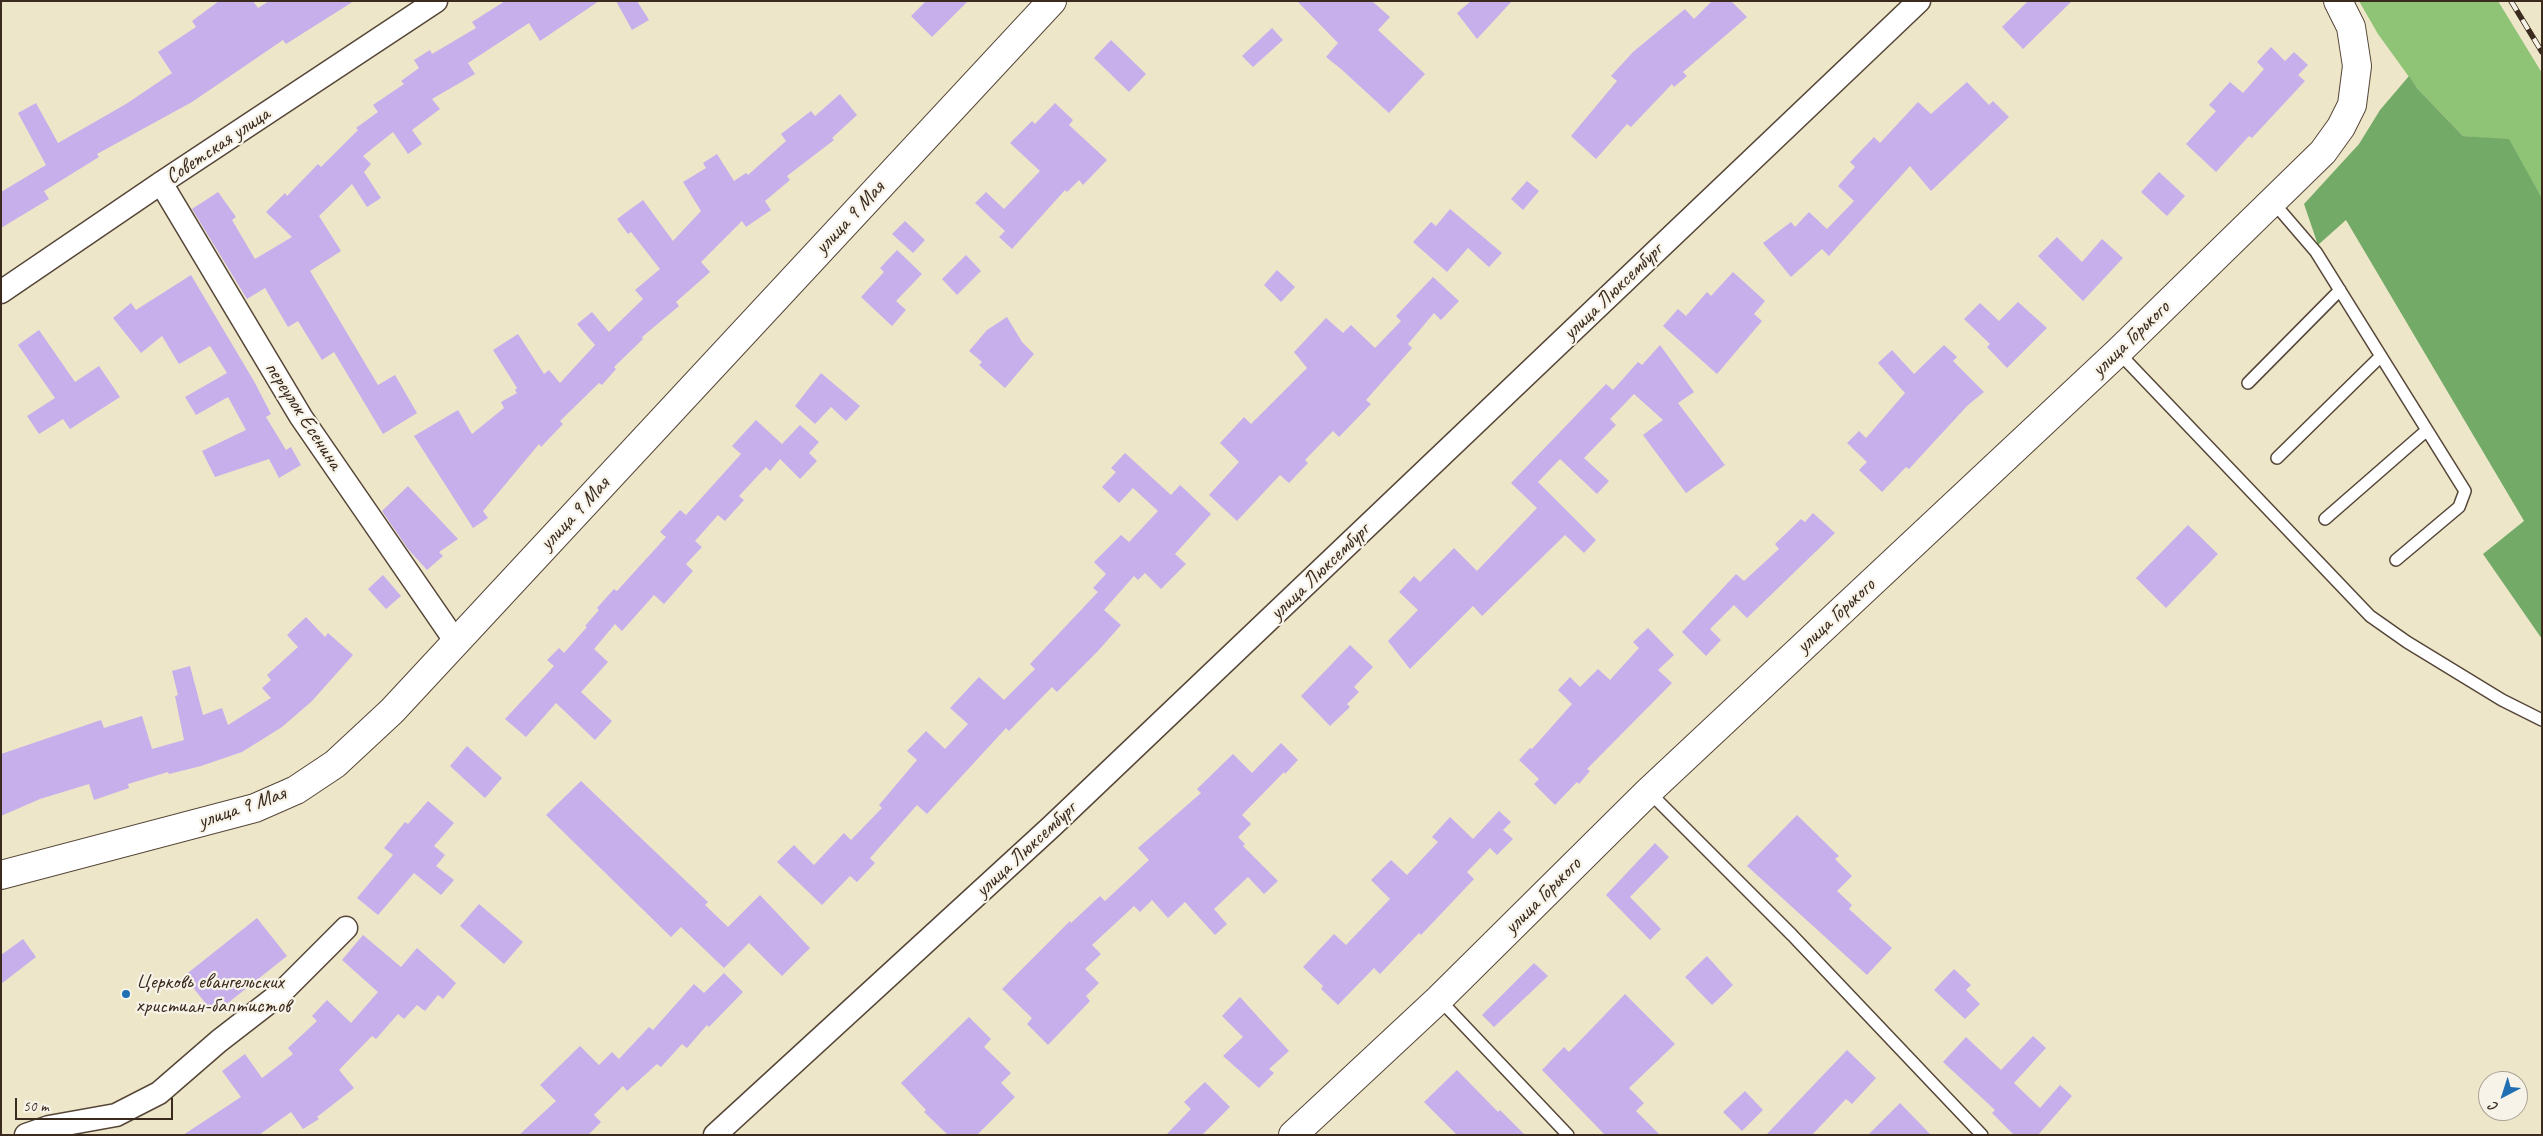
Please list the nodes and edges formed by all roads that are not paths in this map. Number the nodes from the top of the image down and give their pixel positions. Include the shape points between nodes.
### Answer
1 (436, 1) edge
2 (1052, 1) edge
3 (1918, 1) edge
4 (2338, 1) edge
5 (161, 183) junction
6 (2273, 202) junction
7 (2340, 290) junction
8 (1, 292) edge
9 (2118, 352) junction
10 (2381, 356) junction
11 (2248, 383) dead end
12 (2427, 430) junction
13 (2277, 458) dead end
14 (2325, 519) dead end
15 (2396, 560) dead end
16 (456, 642) junction
17 (2542, 720) edge
18 (1648, 792) junction
19 (1, 875) edge
20 (346, 928) dead end
21 (1439, 999) junction
22 (26, 1135) edge
23 (715, 1135) edge
24 (1293, 1135) edge
25 (1568, 1135) edge
26 (1982, 1135) edge

1 - 5 street, Советская улица
2 - 16 street, улица 9 Мая
3 - 23 street, улица Люксембург via 1051,828
4 - 6 street, улица Горького via 2351,27 2356,48 2352,105 2342,127 2323,152
5 - 8 street, Советская улица
5 - 16 street, переулок Есенина via 301,417
6 - 7 lane via 2316,252
6 - 9 street, улица Горького
7 - 10 lane
7 - 11 lane
9 - 17 lane via 2370,616 2502,700
9 - 18 street, улица Горького
10 - 12 lane
10 - 13 lane
12 - 14 lane
12 - 15 lane via 2465,491 2459,506
16 - 19 street, улица 9 Мая via 364,740 314,780 296,790 255,808
18 - 21 street, улица Горького
18 - 26 lane via 1792,935
20 - 22 street via 281,993 159,1093 116,1115 49,1126
21 - 24 street, улица Горького
21 - 25 lane

